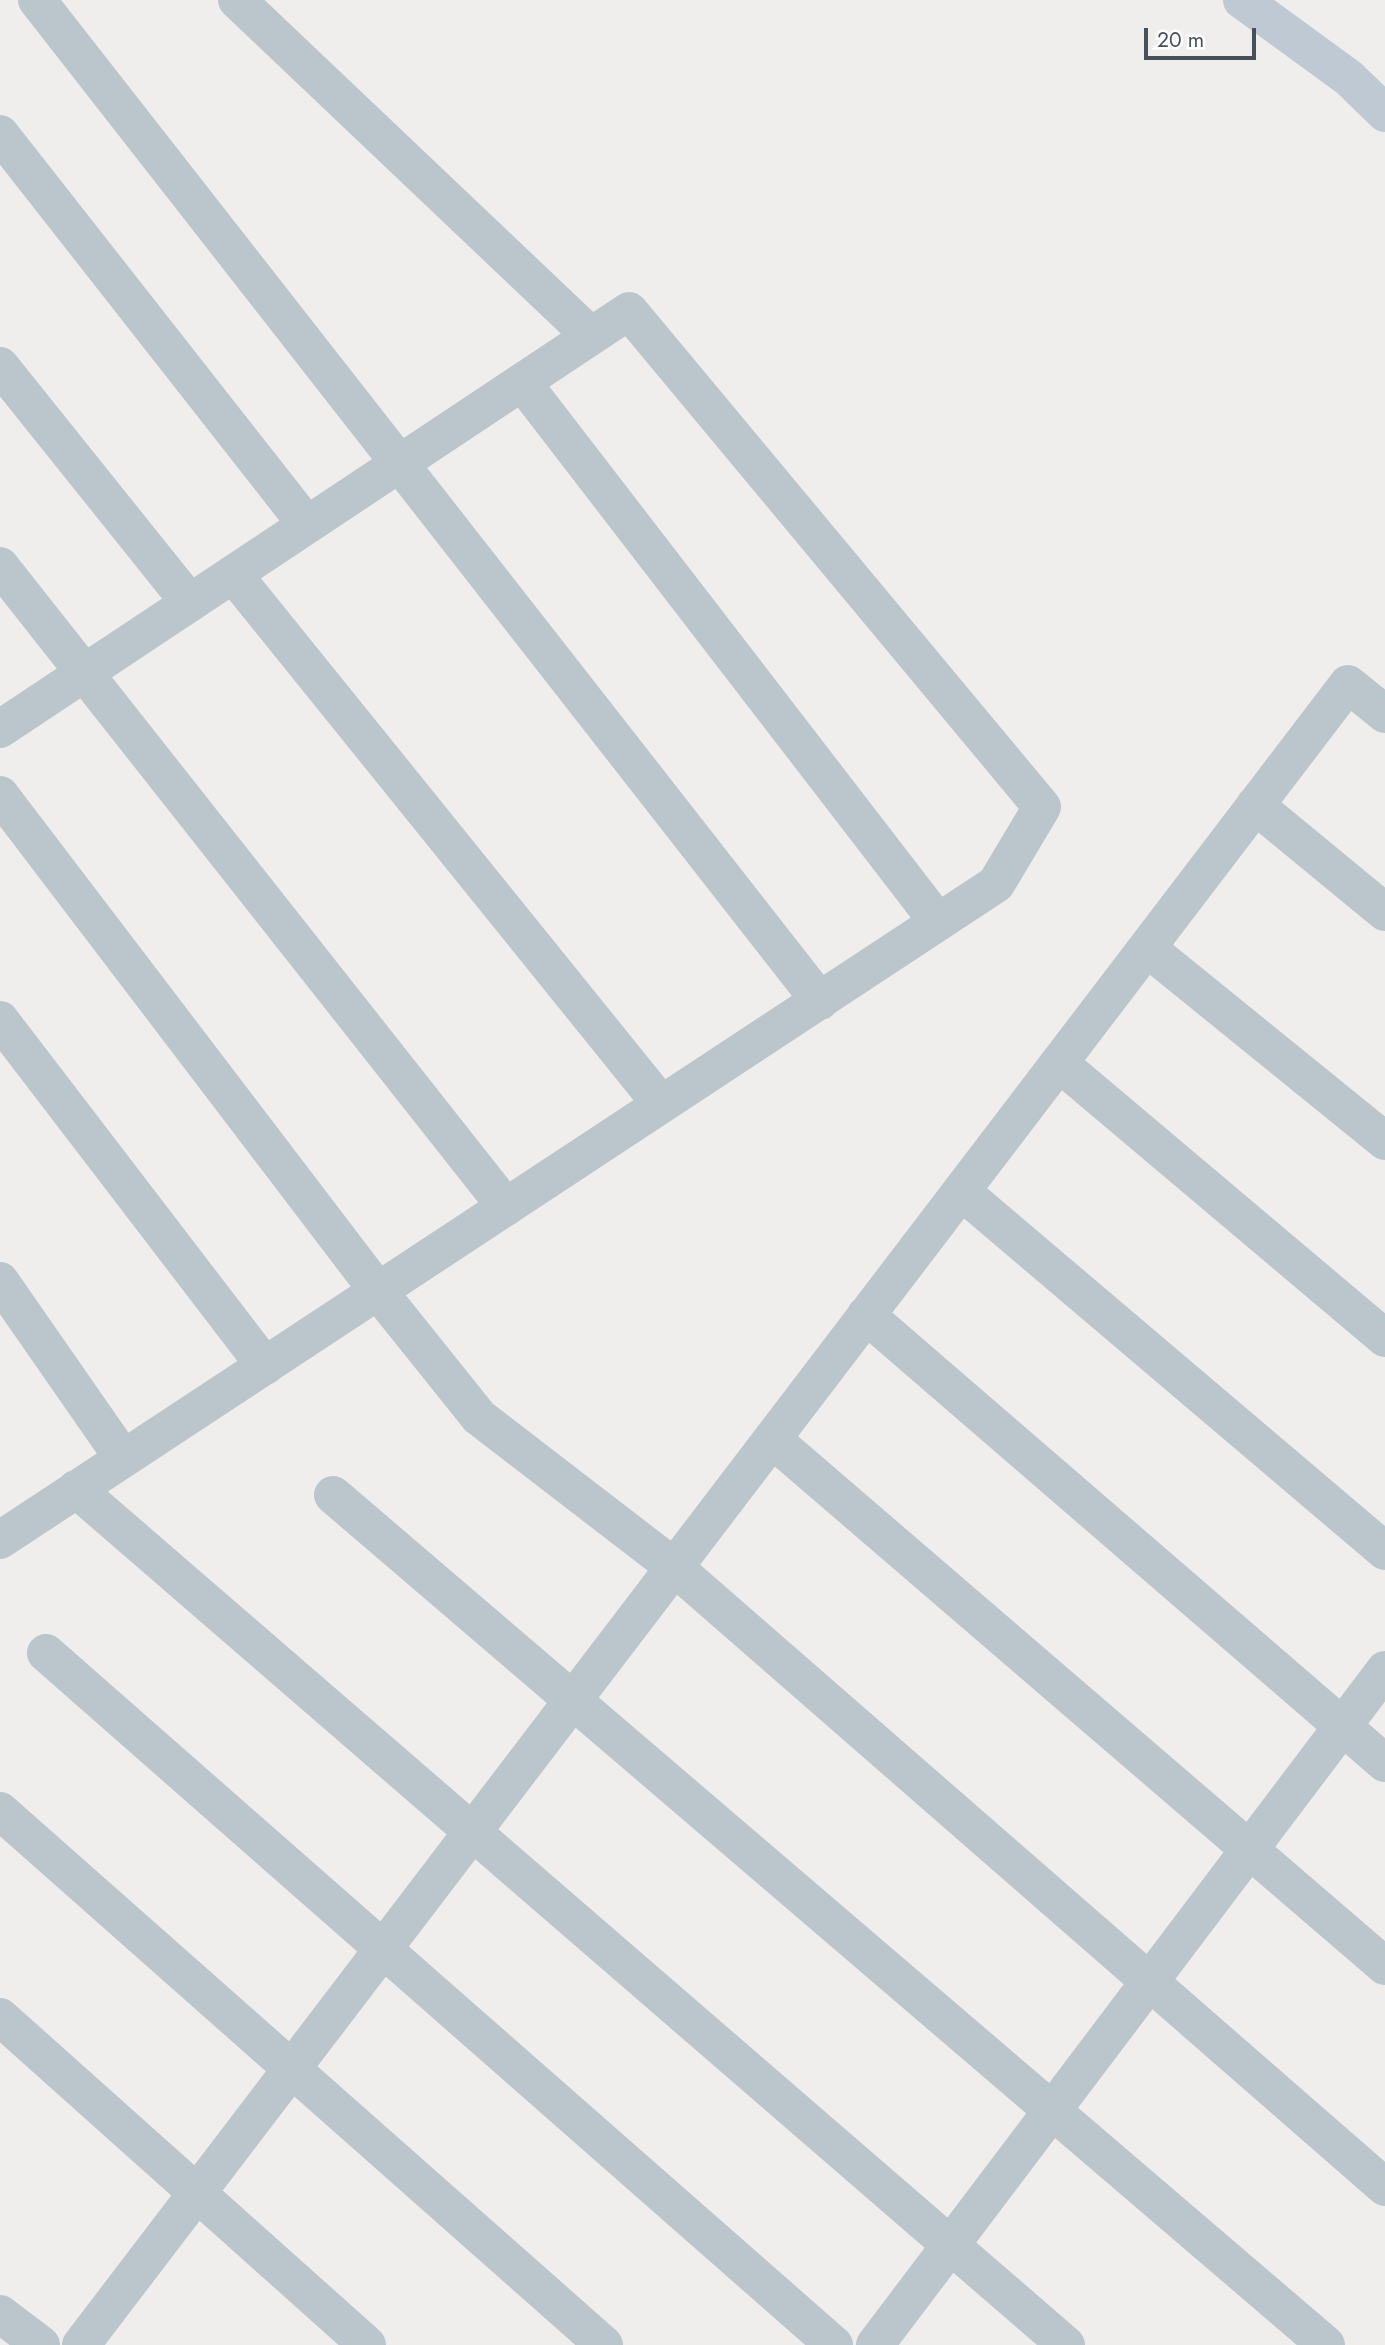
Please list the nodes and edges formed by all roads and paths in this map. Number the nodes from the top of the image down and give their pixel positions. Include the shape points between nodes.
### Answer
1 (37, 0) edge
2 (237, 0) edge
3 (1242, 0) edge
4 (1385, 113) edge
5 (0, 134) edge
6 (591, 336) junction
7 (0, 366) edge
8 (522, 382) junction
9 (401, 463) junction
10 (307, 525) junction
11 (0, 566) edge
12 (233, 574) junction
13 (190, 603) junction
14 (84, 673) junction
15 (1385, 714) edge
16 (0, 729) edge
17 (0, 795) edge
18 (1255, 805) junction
19 (1385, 912) edge
20 (938, 922) junction
21 (1147, 948) junction
22 (820, 1000) junction
23 (0, 1020) edge
24 (1059, 1063) junction
25 (661, 1104) junction
26 (1385, 1141) edge
27 (961, 1191) junction
28 (506, 1207) junction
29 (0, 1281) edge
30 (378, 1291) junction
31 (866, 1315) junction
32 (1385, 1338) edge
33 (265, 1366) junction
34 (772, 1439) junction
35 (123, 1458) junction
36 (76, 1489) junction
37 (333, 1495) dead end
38 (3, 1532) edge
39 (1385, 1551) edge
40 (674, 1567) junction
41 (46, 1653) dead end
42 (1385, 1670) edge
43 (572, 1700) junction
44 (1342, 1726) junction
45 (1385, 1763) edge
46 (0, 1811) edge
47 (472, 1831) junction
48 (1250, 1849) junction
49 (383, 1948) junction
50 (1385, 1966) edge
51 (1150, 1981) junction
52 (0, 2017) edge
53 (291, 2068) junction
54 (1052, 2111) junction
55 (1385, 2187) edge
56 (196, 2194) junction
57 (950, 2245) junction
58 (0, 2314) edge
59 (41, 2345) edge
60 (81, 2345) edge
61 (367, 2345) edge
62 (604, 2345) edge
63 (834, 2345) edge
64 (875, 2345) edge
65 (1066, 2345) edge
66 (1325, 2345) edge

1 - 9 street
2 - 6 street
3 - 4 street via 1349,78
5 - 10 street
6 - 8 street
6 - 20 street via 629,311 1042,807 996,884
7 - 13 street
8 - 9 street
8 - 20 street
9 - 10 street
9 - 22 street
10 - 12 street
11 - 14 street
12 - 13 street
12 - 25 street
13 - 14 street
14 - 16 street
14 - 28 street
15 - 18 street via 1348,684
17 - 30 street
18 - 19 street
18 - 21 street
20 - 22 street
21 - 24 street
21 - 26 street
22 - 25 street
23 - 33 street
24 - 27 street
24 - 32 street
25 - 28 street
27 - 31 street
27 - 39 street
28 - 30 street
29 - 35 street
30 - 33 street
30 - 40 street via 479,1417
31 - 34 street
31 - 44 street
33 - 35 street
34 - 40 street
34 - 48 street
35 - 36 street
36 - 38 street
36 - 47 street
37 - 43 street
40 - 43 street
40 - 51 street
41 - 49 street
42 - 44 street
43 - 47 street
43 - 54 street
44 - 45 street
44 - 48 street
46 - 53 street
47 - 49 street
47 - 57 street
48 - 50 street
48 - 51 street
49 - 53 street
49 - 63 street
51 - 54 street
51 - 55 street
52 - 56 street
53 - 56 street
53 - 62 street
54 - 57 street
54 - 66 street
56 - 60 street
56 - 61 street
57 - 64 street
57 - 65 street
58 - 59 street

